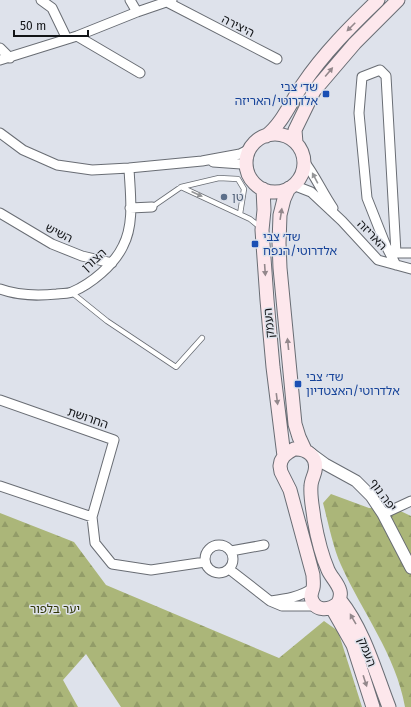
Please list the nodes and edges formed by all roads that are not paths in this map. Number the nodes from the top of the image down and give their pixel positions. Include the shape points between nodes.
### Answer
1 (41, 0) edge
2 (130, 0) edge
3 (378, 0) edge
4 (398, 0) edge
5 (170, 1) edge
6 (137, 12) junction
7 (77, 36) junction
8 (67, 39) junction
9 (0, 48) edge
10 (10, 58) junction
11 (276, 59) dead end
12 (0, 60) edge
13 (0, 64) edge
14 (140, 73) dead end
15 (0, 133) edge
16 (266, 136) junction
17 (296, 143) junction
18 (248, 150) junction
19 (303, 160) junction
20 (202, 161) junction
21 (246, 166) junction
22 (129, 168) junction
23 (291, 186) junction
24 (180, 187) junction
25 (263, 189) junction
26 (152, 207) joint
27 (130, 208) junction
28 (0, 212) edge
29 (240, 214) junction
30 (342, 220) junction
31 (262, 230) junction
32 (396, 253) junction
33 (411, 253) edge
34 (112, 263) junction
35 (396, 265) junction
36 (411, 269) edge
37 (0, 289) edge
38 (71, 292) junction
39 (202, 338) dead end
40 (0, 400) edge
41 (308, 452) junction
42 (284, 456) junction
43 (313, 477) junction
44 (356, 481) junction
45 (0, 486) edge
46 (411, 501) edge
47 (383, 514) junction
48 (92, 517) junction
49 (264, 545) dead end
50 (231, 550) junction
51 (205, 562) junction
52 (411, 568) edge
53 (229, 569) junction
54 (313, 588) junction
55 (270, 601) junction
56 (336, 604) junction
57 (316, 606) junction
58 (373, 707) edge
59 (389, 707) edge

1 - 8 street via 52,8
2 - 6 street
3 -> 16 main road via 317,66 276,127
17 -> 4 main road via 295,130 314,91 355,43
5 - 6 street
5 - 11 street, היצירה
6 - 7 street
7 - 8 street
7 - 14 street
8 - 10 street
9 - 10 street
10 - 12 street
10 - 13 street
15 - 22 street via 23,150 57,165 92,170
16 - 17 main road via 284,136
16 - 18 main road
17 - 19 main road
18 - 20 street via 240,154
18 - 21 main road
19 - 23 main road via 301,174
30 -> 19 street, האריזה
20 - 21 street
20 - 22 street
21 - 25 main road via 251,180
22 - 27 street, הצורן
23 - 25 main road via 276,192
23 - 30 street, האריזה via 311,192
41 -> 23 main road, העמק via 299,437 296,424 280,268 280,215
24 - 26 lane
24 -> 29 lane
24 - 29 lane via 219,178 238,178 244,190
25 - 31 main road, העמק
26 - 27 street
27 - 34 street, הצורן via 129,225 123,245
28 - 34 street, השיש via 52,244 82,256
29 - 31 lane via 250,218
30 - 35 street, האריזה via 378,260
31 -> 42 main road, העמק via 273,367
32 - 33 street
32 - 35 street
32 - 35 street via 386,76 380,70 362,77 359,113 367,198
34 - 38 street, הצורן via 94,279
35 - 36 street, האריזה
37 - 38 street, הצורן via 13,294 41,296
38 - 39 lane via 107,321 176,367
40 - 48 street, החרושת via 114,440
41 - 42 main road via 294,449
41 - 43 main road, העמק via 316,464
41 - 44 street, יפה נוף
42 - 54 main road, העמק via 281,461 281,472 290,490 313,575
43 - 44 street, יפה נוף via 333,473
43 - 56 main road, העמק via 311,494 324,559 340,590
44 - 47 street, יפה נוף via 371,496
45 - 48 street
46 - 47 street
47 - 52 street, יפה נוף
48 - 51 street, החרושת via 95,543 112,564 151,570
49 - 50 street
50 - 51 street via 223,545 213,546 206,552
50 - 53 street via 233,562
51 - 53 street via 209,570 217,573
53 - 55 street
54 - 55 street via 304,594
54 - 57 main road, העמק via 311,597
55 - 57 street via 282,606
56 - 57 main road via 324,610
56 -> 58 main road, העמק via 353,645
59 -> 56 main road, העמק via 359,630 346,608

